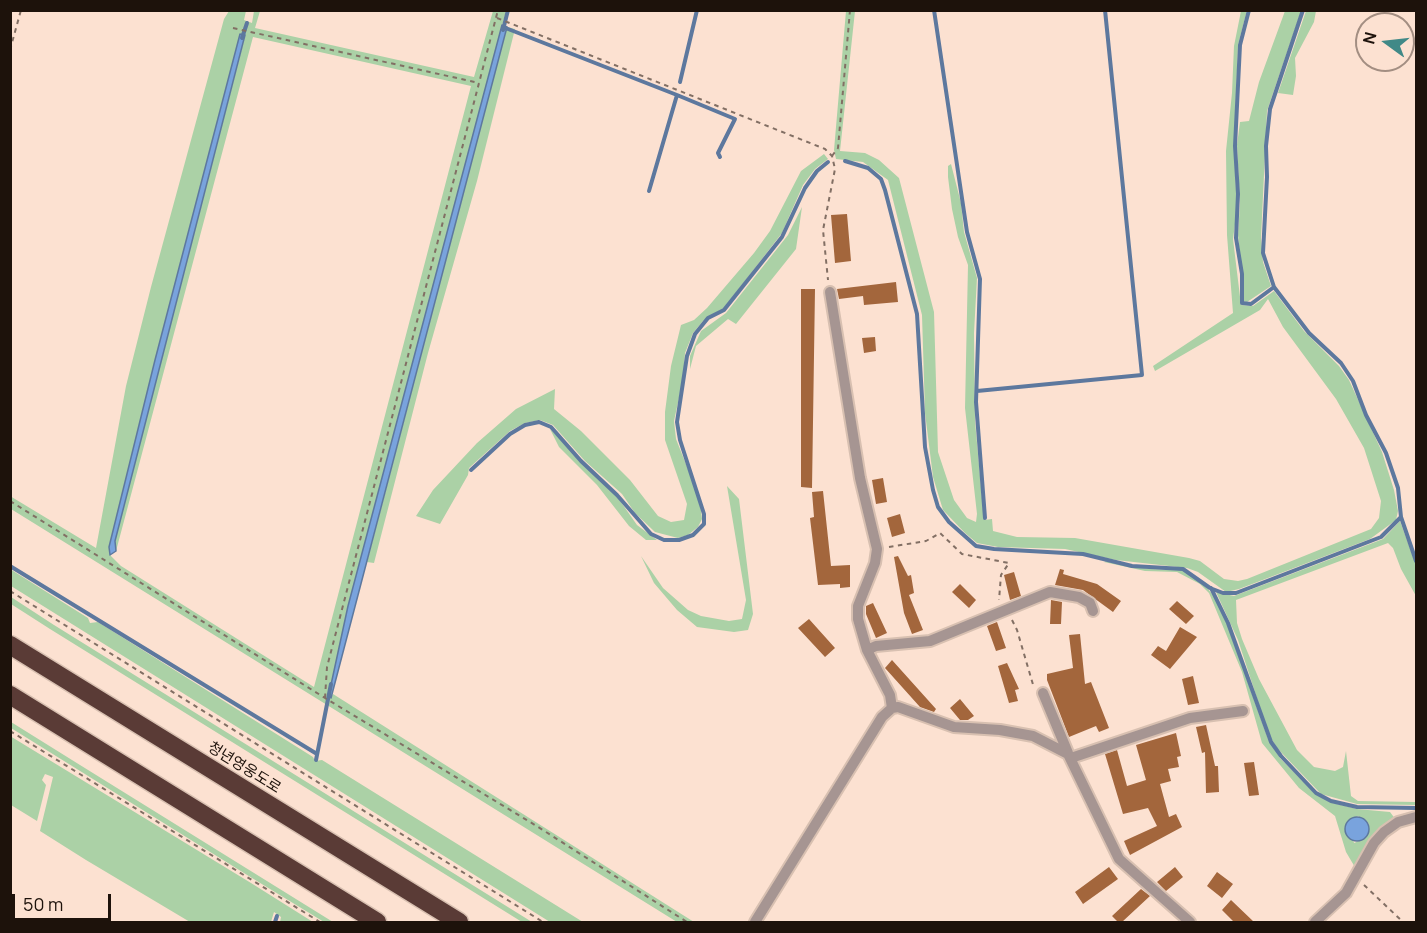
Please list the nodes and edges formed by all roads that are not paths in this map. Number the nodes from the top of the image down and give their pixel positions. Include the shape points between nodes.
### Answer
1 (830, 292) road end
2 (1093, 611) dead end
3 (10, 645) edge
4 (867, 650) junction
5 (1043, 693) road end
6 (10, 695) edge
7 (892, 708) junction
8 (1243, 711) dead end
9 (1070, 756) junction
10 (1416, 817) edge
11 (377, 922) edge
12 (459, 922) edge
13 (755, 922) edge
14 (1190, 922) edge
15 (1315, 922) edge

1 - 4 street via 860,478 877,549 858,606
2 - 4 street via 1090,603 1079,597 1050,592 930,641
3 - 12 highway, 청년영웅도로
4 - 7 street
5 - 9 street
6 - 11 highway
7 - 9 street via 906,709 954,727 1033,736
7 - 13 street via 882,717
8 - 9 street via 1190,718
9 - 14 street via 1119,859
10 - 15 street via 1398,822 1384,832 1346,893

